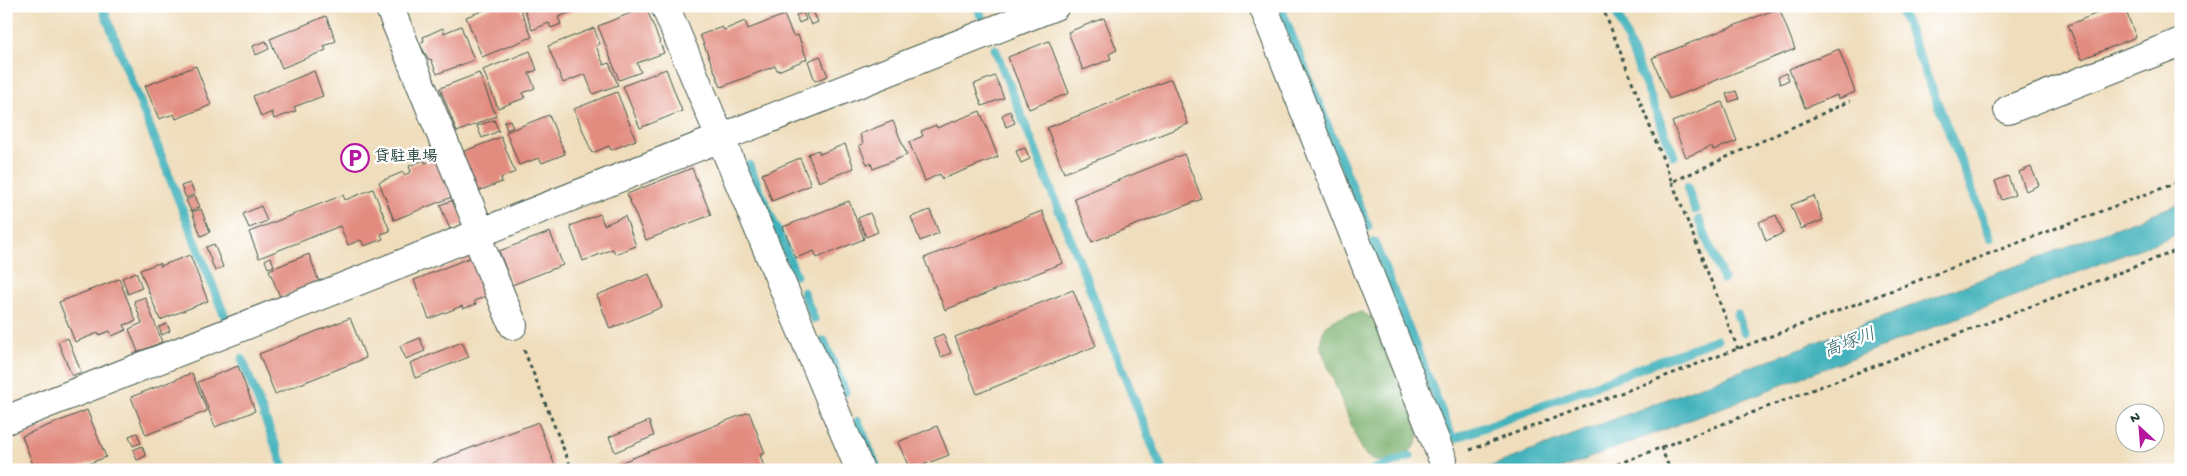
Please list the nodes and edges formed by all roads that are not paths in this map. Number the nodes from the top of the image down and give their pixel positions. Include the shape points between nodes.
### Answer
1 (388, 6) edge
2 (665, 6) edge
3 (1055, 6) edge
4 (1263, 6) edge
5 (2181, 42) edge
6 (2008, 110) dead end
7 (720, 138) junction
8 (479, 234) junction
9 (514, 325) road end
10 (6, 420) edge
11 (1443, 460) road end
12 (860, 470) edge

1 - 8 street
2 - 7 street
3 - 7 street
4 - 11 street
5 - 6 street
7 - 8 street
7 - 12 street
8 - 9 street
8 - 10 street

